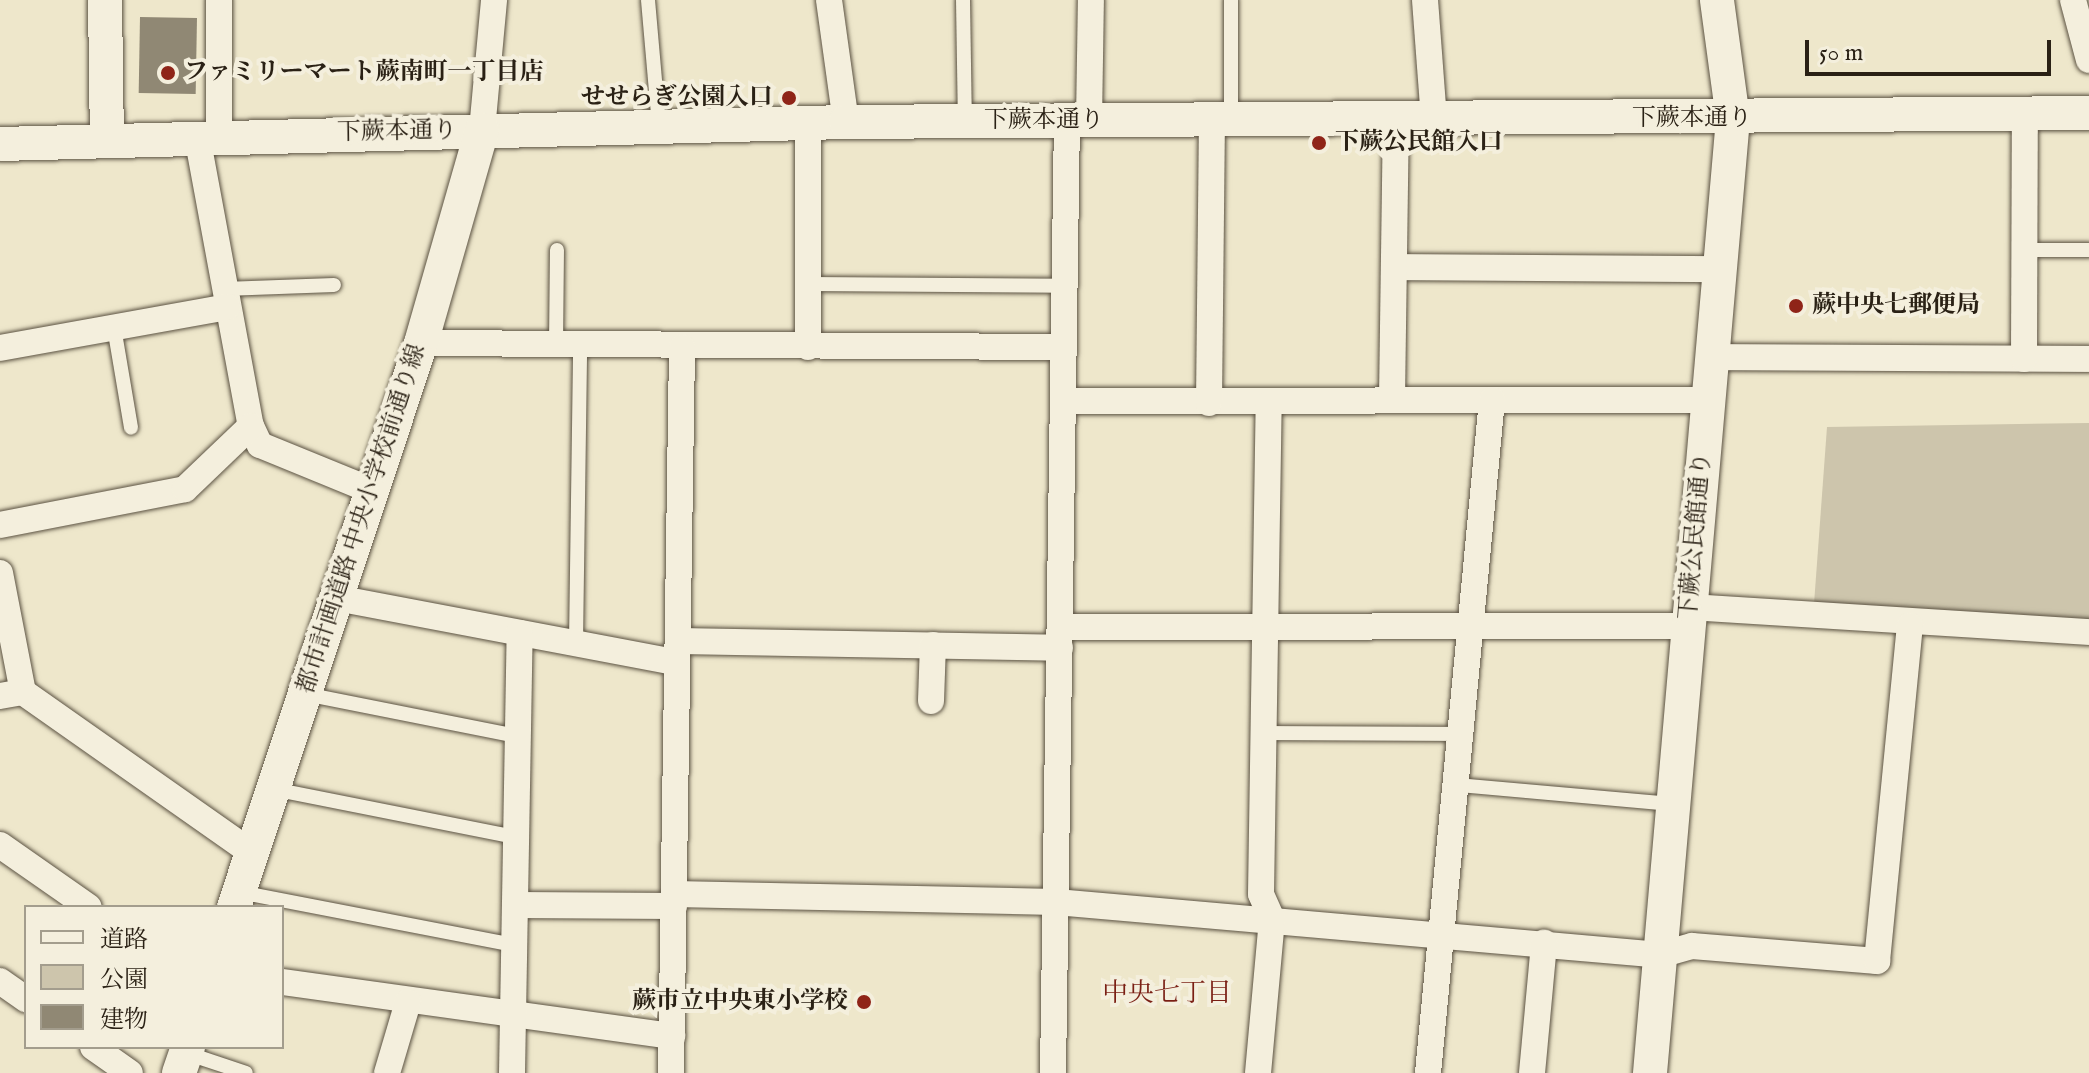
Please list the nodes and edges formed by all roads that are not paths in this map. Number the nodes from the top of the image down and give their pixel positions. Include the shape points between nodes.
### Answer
1 (105, 0) edge
2 (219, 0) edge
3 (494, 0) edge
4 (648, 0) edge
5 (829, 0) edge
6 (963, 0) edge
7 (1091, 0) edge
8 (1231, 0) edge
9 (1425, 0) edge
10 (1717, 0) edge
11 (2073, 0) edge
12 (2089, 60) edge
13 (2089, 113) edge
14 (2025, 118) junction
15 (1434, 119) junction
16 (1733, 119) junction
17 (1396, 120) junction
18 (1078, 121) junction
19 (846, 122) junction
20 (965, 122) junction
21 (1221, 122) junction
22 (808, 123) junction
23 (659, 126) junction
24 (482, 130) junction
25 (107, 136) junction
26 (208, 136) junction
27 (0, 144) edge
28 (557, 250) dead end
29 (2024, 250) junction
30 (2089, 250) edge
31 (1396, 267) junction
32 (1716, 269) junction
33 (808, 284) junction
34 (334, 285) dead end
35 (1065, 286) junction
36 (226, 298) junction
37 (114, 327) junction
38 (421, 343) junction
39 (568, 345) junction
40 (682, 347) junction
41 (808, 347) junction
42 (1064, 347) junction
43 (0, 348) edge
44 (1709, 357) junction
45 (2024, 359) junction
46 (2089, 359) edge
47 (1392, 399) junction
48 (1492, 400) junction
49 (1708, 400) junction
50 (1064, 401) junction
51 (1209, 403) junction
52 (1269, 404) junction
53 (251, 426) junction
54 (131, 428) dead end
55 (370, 490) junction
56 (0, 525) edge
57 (0, 573) edge
58 (336, 598) junction
59 (1690, 616) junction
60 (1910, 626) junction
61 (1471, 628) junction
62 (1264, 629) junction
63 (2089, 632) edge
64 (520, 633) junction
65 (1060, 637) junction
66 (576, 643) junction
67 (933, 645) junction
68 (677, 652) junction
69 (12, 694) edge
70 (305, 694) junction
71 (931, 701) dead end
72 (1266, 733) junction
73 (1462, 734) junction
74 (518, 736) junction
75 (1458, 785) junction
76 (273, 789) junction
77 (1673, 804) junction
78 (516, 837) junction
79 (0, 845) edge
80 (252, 853) junction
81 (237, 900) edge
82 (674, 900) junction
83 (1056, 902) junction
84 (86, 905) edge
85 (268, 905) edge
86 (515, 905) junction
87 (284, 908) edge
88 (1272, 919) junction
89 (1444, 934) junction
90 (1544, 943) junction
91 (514, 945) junction
92 (1660, 955) junction
93 (0, 981) edge
94 (284, 982) edge
95 (24, 998) edge
96 (408, 1002) junction
97 (513, 1016) junction
98 (672, 1036) junction
99 (96, 1049) edge
100 (184, 1058) edge
101 (130, 1073) edge
102 (246, 1073) edge
103 (387, 1073) edge
104 (512, 1073) edge
105 (671, 1073) edge
106 (1053, 1073) edge
107 (1258, 1073) edge
108 (1428, 1073) edge
109 (1532, 1073) edge
110 (1650, 1073) edge

1 - 25 street
2 - 26 street
3 - 24 street
4 - 23 lane
5 - 19 street
6 - 20 lane
7 - 18 street
8 - 21 lane
9 - 15 street
10 - 16 street, 下蕨公民館通り
11 - 12 street
13 - 14 street, 下蕨本通り
14 - 16 street, 下蕨本通り
14 - 29 street
15 - 16 street, 下蕨本通り
15 - 17 street, 下蕨本通り
16 - 32 street, 下蕨公民館通り
17 - 21 street, 下蕨本通り
17 - 31 street
18 - 20 street, 下蕨本通り
18 - 21 street, 下蕨本通り
18 - 35 street
19 - 20 street, 下蕨本通り
19 - 22 street, 下蕨本通り
21 - 51 street
22 - 23 street, 下蕨本通り
22 - 33 street
23 - 24 street, 下蕨本通り
24 - 26 street, 下蕨本通り
24 - 38 street, 都市計画道路 中央小学校前通り線
25 - 26 street, 下蕨本通り
25 - 27 street, 下蕨本通り
26 - 36 street
28 - 39 lane
29 - 30 lane
29 - 45 street
31 - 32 street
31 - 47 street
32 - 44 street, 下蕨公民館通り
33 - 35 lane
33 - 41 street
34 - 36 lane
35 - 42 street
36 - 37 street
36 - 53 street
37 - 43 street
37 - 54 lane
38 - 39 street
38 - 55 street, 都市計画道路 中央小学校前通り線
39 - 40 street
39 - 66 lane
40 - 41 street
40 - 68 street
41 - 42 street
42 - 50 street
44 - 45 street
44 - 49 street, 下蕨公民館通り
45 - 46 street
47 - 48 street
47 - 52 street
48 - 49 street
48 - 61 street
49 - 59 street, 下蕨公民館通り
50 - 51 street
50 - 65 street
51 - 52 street
52 - 62 street
53 - 55 street via 260,445
53 - 56 street via 185,489
55 - 58 street, 都市計画道路 中央小学校前通り線
57 - 69 street
58 - 64 street
58 - 70 street, 都市計画道路 中央小学校前通り線
59 - 60 street
59 - 61 street
59 - 77 street, 下蕨公民館通り
60 - 63 street
60 - 92 street via 1877,961 1692,946
61 - 62 street
61 - 73 street
62 - 65 street
62 - 72 street
64 - 66 street
64 - 74 street
65 - 67 street
65 - 83 street
66 - 68 street
67 - 68 street
67 - 71 street
68 - 82 street
69 - 80 street
70 - 74 lane
70 - 76 street, 都市計画道路 中央小学校前通り線
72 - 73 lane
72 - 88 street via 1261,894
73 - 75 street
74 - 78 street
75 - 77 lane
75 - 89 street
76 - 78 lane
76 - 80 street, 都市計画道路 中央小学校前通り線
77 - 92 street, 下蕨公民館通り
78 - 86 street
79 - 84 street
80 - 81 street, 都市計画道路 中央小学校前通り線
81 - 85 lane
82 - 83 street
82 - 86 street
82 - 98 street
83 - 88 street
83 - 106 street
86 - 91 street
87 - 91 lane
88 - 89 street
88 - 107 street
89 - 90 street
89 - 108 street
90 - 92 street
90 - 109 street
91 - 97 street
92 - 110 street, 下蕨公民館通り
93 - 95 street
94 - 96 street
96 - 97 street
96 - 103 street
97 - 98 street
97 - 104 street
98 - 105 street
99 - 101 street
100 - 102 lane

